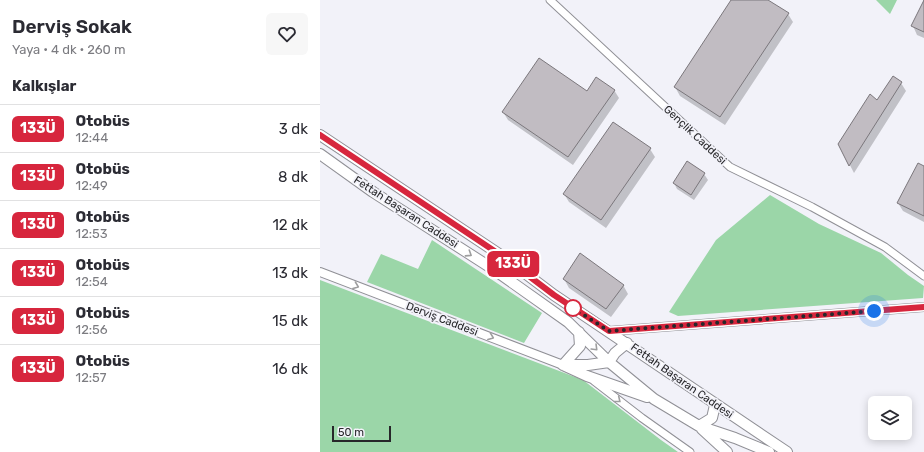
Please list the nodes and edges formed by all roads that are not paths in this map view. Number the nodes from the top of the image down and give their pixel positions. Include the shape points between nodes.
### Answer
1 (550, 0) edge
2 (320, 135) edge
3 (320, 154) edge
4 (320, 272) edge
5 (924, 276) edge
6 (924, 308) edge
7 (609, 331) junction
8 (579, 332) junction
9 (627, 343) junction
10 (609, 362) junction
11 (563, 365) junction
12 (587, 376) junction
13 (654, 399) junction
14 (715, 405) junction
15 (699, 426) junction
16 (758, 433) junction
17 (746, 448) edge
18 (690, 452) edge
19 (727, 452) edge
20 (769, 452) edge
21 (787, 452) edge

1 - 5 street, Gençlik Caddesi via 730,167 812,207 885,247
2 - 7 main road, Fettah Başaran Caddesi via 505,258 554,295
3 -> 8 main road, Fettah Başaran Caddesi via 496,271
4 -> 11 street, Derviş Caddesi
6 - 7 street
7 - 9 main road, Fettah Başaran Caddesi
8 -> 10 main road, Fettah Başaran Caddesi
8 - 11 main road via 580,346
9 - 10 main road via 615,352
9 - 14 main road, Fettah Başaran Caddesi
10 - 11 main road
10 - 13 main road, Fettah Başaran Caddesi
11 - 12 main road
12 - 13 main road
12 -> 18 street
13 - 15 main road, Fettah Başaran Caddesi
14 - 15 main road via 712,418
14 - 16 main road, Fettah Başaran Caddesi
15 - 17 main road, Fettah Başaran Caddesi
15 - 19 main road
16 - 17 main road
16 - 21 main road, Fettah Başaran Caddesi
17 - 20 main road, Fettah Başaran Caddesi

